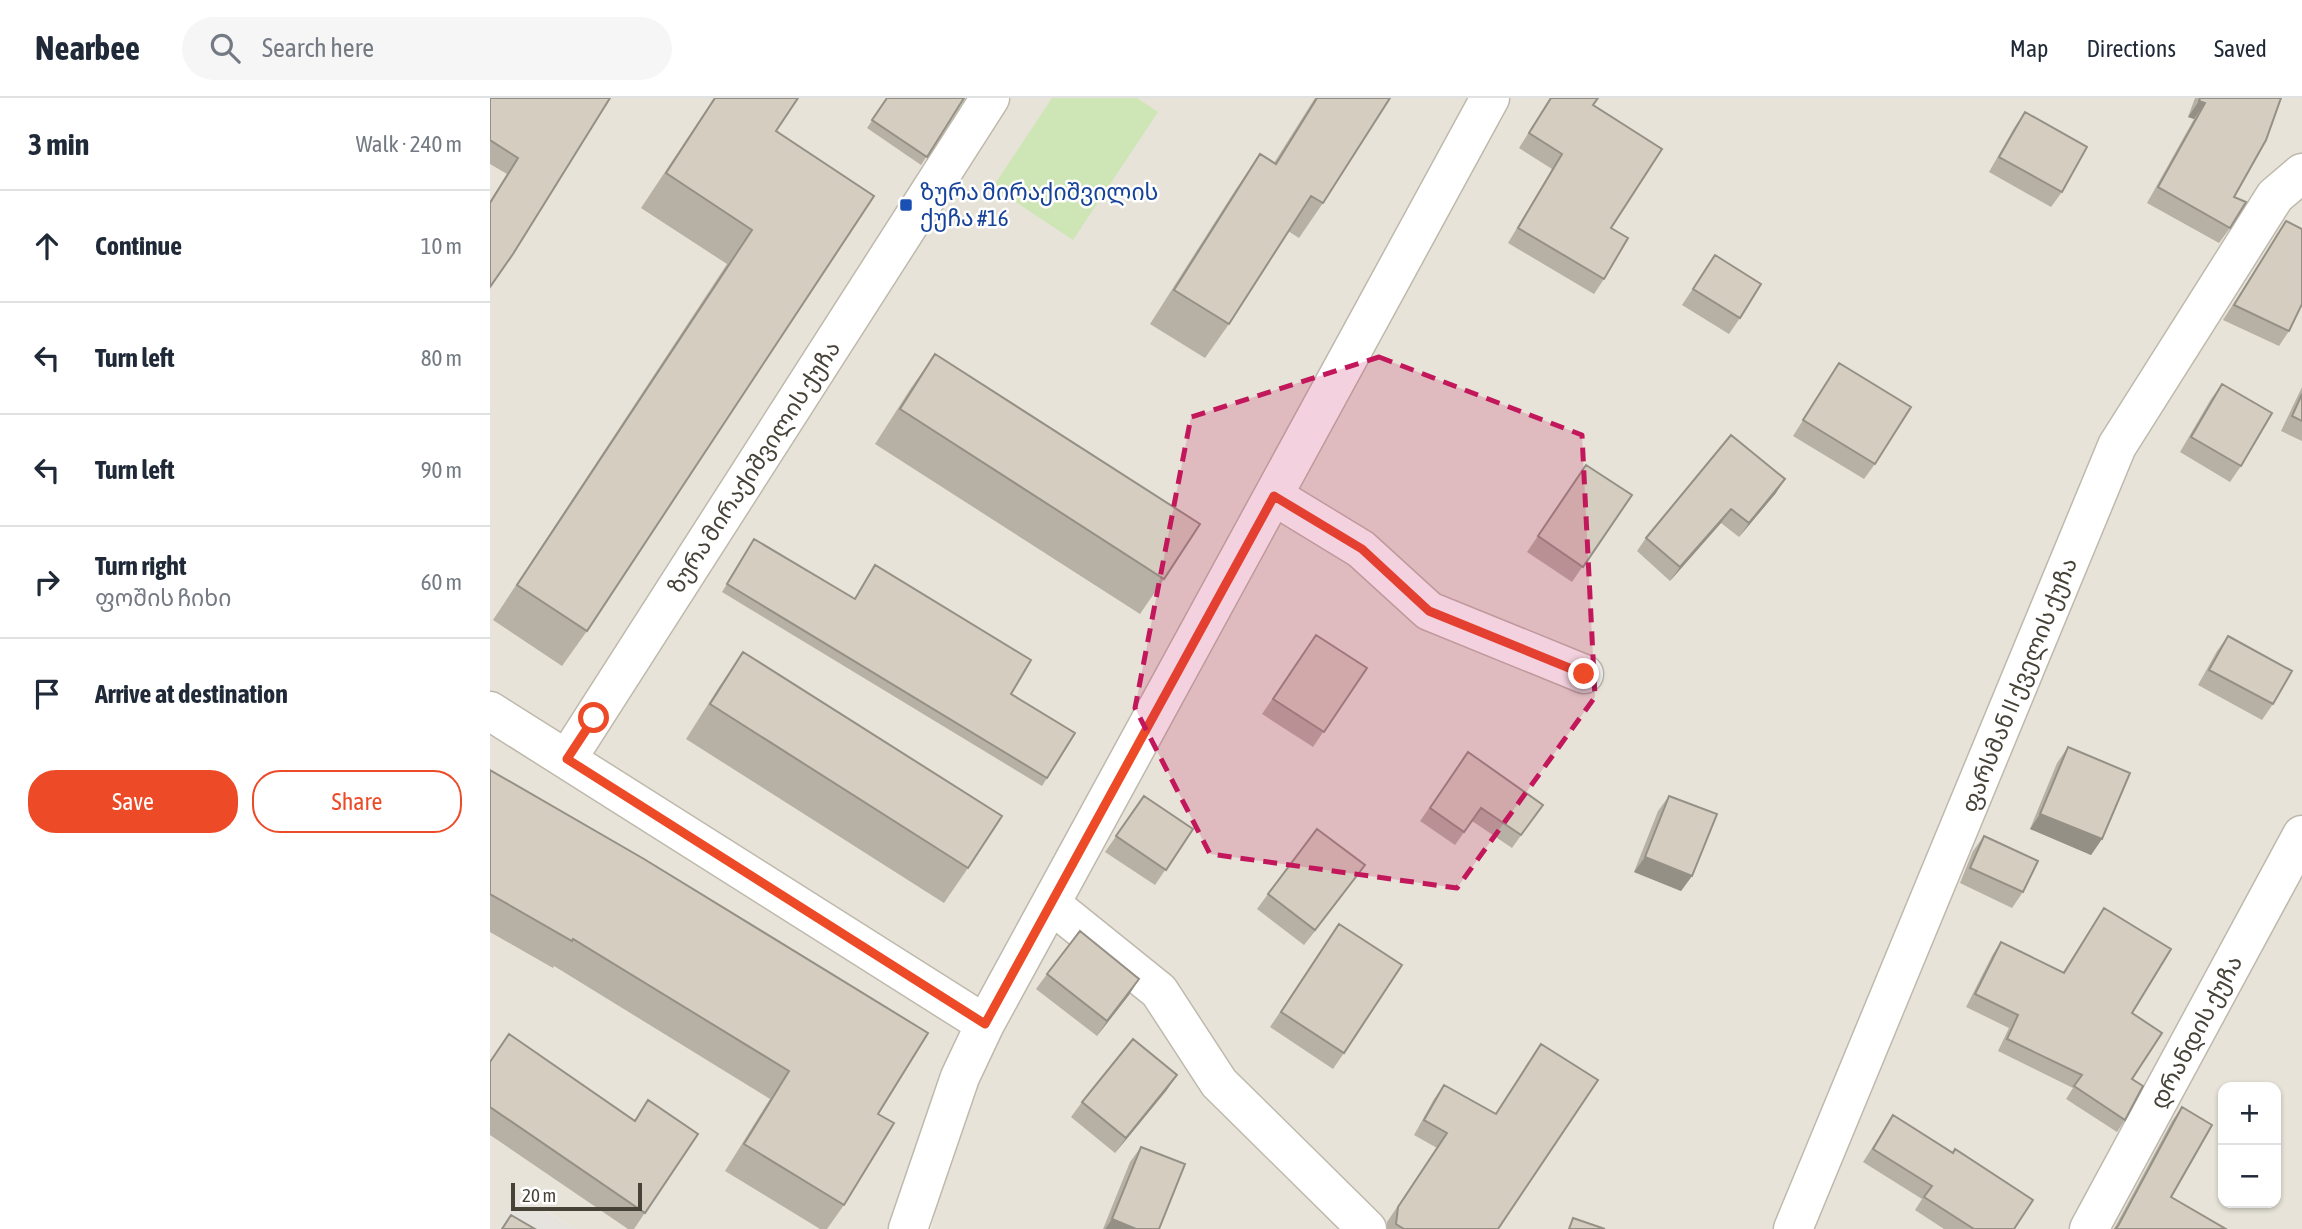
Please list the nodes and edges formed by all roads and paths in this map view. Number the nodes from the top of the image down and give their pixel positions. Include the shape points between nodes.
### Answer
1 (990, 98) edge
2 (1490, 98) edge
3 (2302, 173) edge
4 (1274, 496) junction
5 (1584, 674) dead end
6 (490, 711) edge
7 (567, 759) junction
8 (2302, 835) edge
9 (1051, 904) junction
10 (985, 1024) junction
11 (908, 1229) edge
12 (1367, 1229) edge
13 (1793, 1229) edge
14 (2089, 1229) edge

1 - 7 street, ზურა მირაქიშვილის ქუჩა
2 - 4 street
3 - 13 street, ფარსმან II ქველის ქუჩა via 2275,196 2117,446
4 - 5 street via 1362,549 1429,611
4 - 9 street
6 - 7 street
7 - 10 street
8 - 14 street, დრანდის ქუჩა
9 - 10 street
9 - 12 street via 1159,992 1219,1083
10 - 11 street via 960,1077

